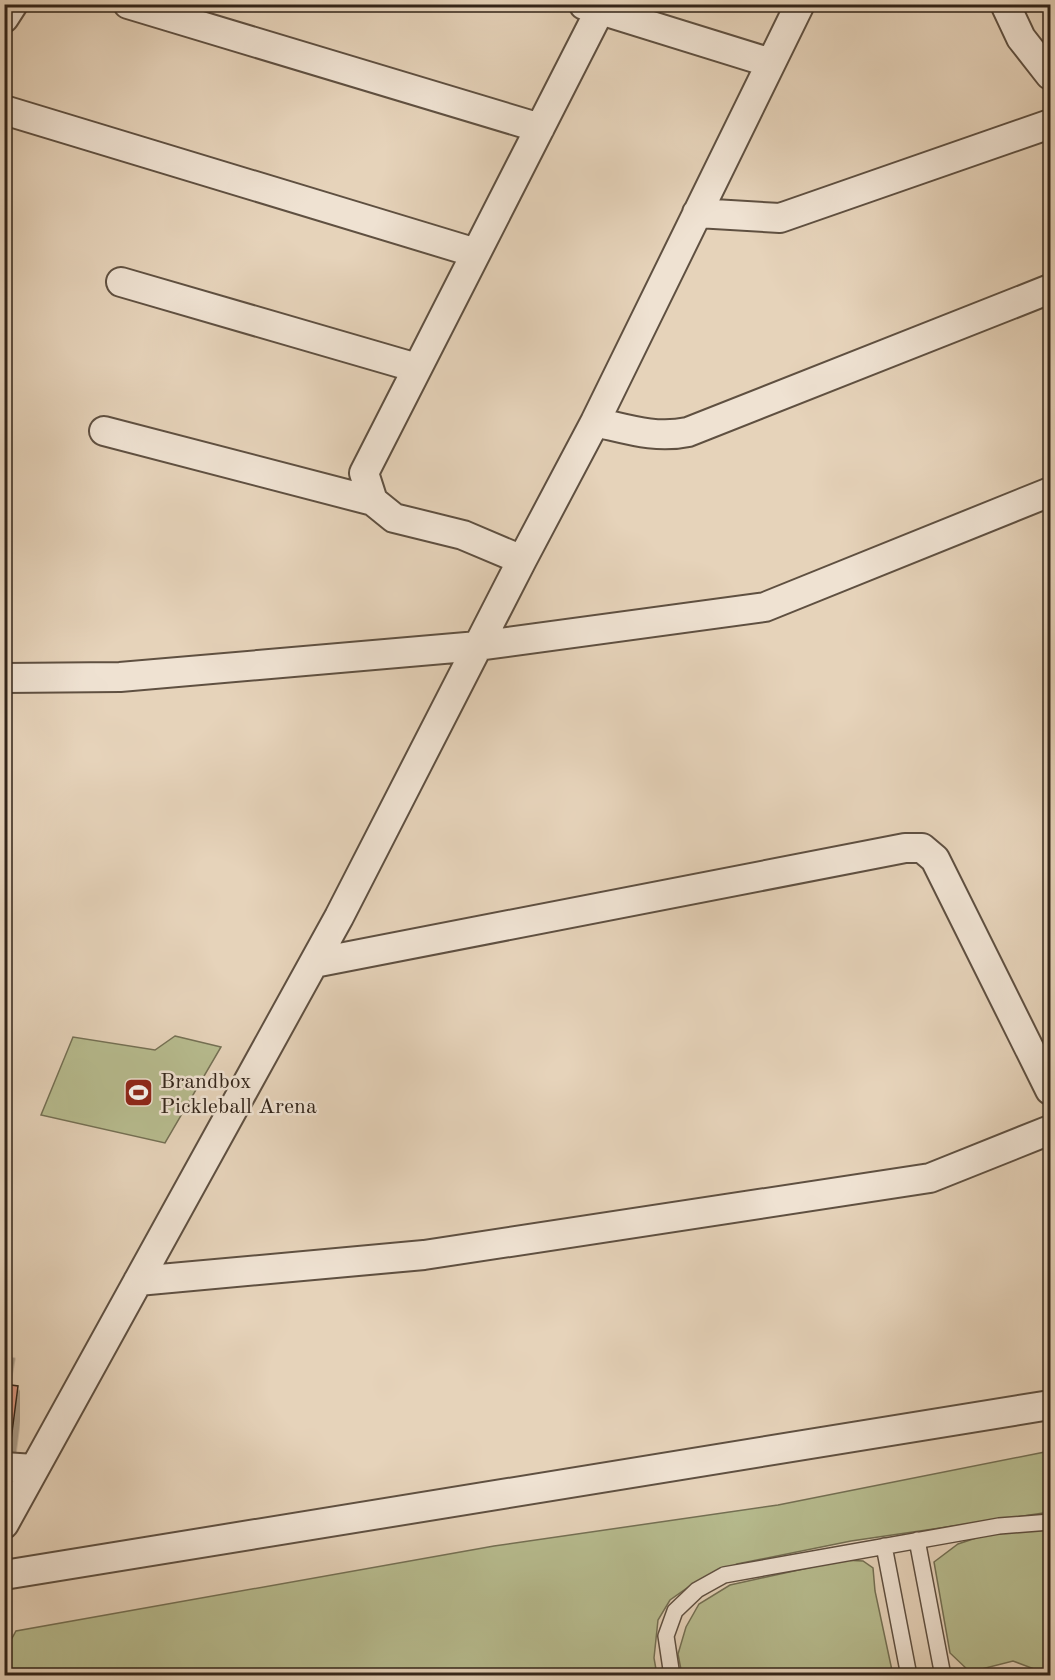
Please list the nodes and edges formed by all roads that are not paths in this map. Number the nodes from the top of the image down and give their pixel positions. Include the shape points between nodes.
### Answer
1 (13, 4) edge
2 (128, 4) edge
3 (800, 4) edge
4 (1009, 6) edge
5 (591, 7) edge
6 (174, 11) edge
7 (4, 18) edge
8 (771, 63) junction
9 (1050, 75) edge
10 (4, 110) edge
11 (1050, 124) edge
12 (540, 128) junction
13 (697, 213) junction
14 (476, 253) junction
15 (121, 282) dead end
16 (1050, 289) edge
17 (417, 368) junction
18 (595, 422) junction
19 (104, 431) dead end
20 (1050, 492) edge
21 (373, 501) junction
22 (522, 560) junction
23 (478, 646) junction
24 (4, 678) edge
25 (314, 963) junction
26 (1050, 1090) edge
27 (1050, 1130) edge
28 (138, 1281) junction
29 (1050, 1406) edge
30 (4, 1467) edge
31 (34, 1469) junction
32 (1050, 1522) edge
33 (4, 1524) edge
34 (917, 1540) junction
35 (884, 1546) junction
36 (4, 1575) edge
37 (672, 1676) edge
38 (909, 1676) edge
39 (943, 1676) edge

1 - 7 street
2 - 6 street
3 - 8 street
4 - 9 street via 1021,38
5 - 8 street
5 - 12 street
6 - 12 street
8 - 13 street
10 - 14 street
11 - 13 street via 780,218
12 - 14 street
13 - 18 street
14 - 17 street
15 - 17 street
16 - 18 street via 688,432 660,436
17 - 21 street via 364,473
18 - 22 street
19 - 21 street
20 - 23 street via 765,607
21 - 22 street via 394,519 463,535
22 - 23 street
23 - 24 street via 120,677
23 - 25 street
25 - 26 street via 905,848 922,848 935,859
25 - 28 street
27 - 28 street via 930,1178 424,1255
28 - 31 street
29 - 36 street
30 - 31 street
31 - 33 street
32 - 34 lane
34 - 35 lane
34 - 39 lane
35 - 37 lane via 724,1575 697,1590 675,1611 666,1636
35 - 38 lane

